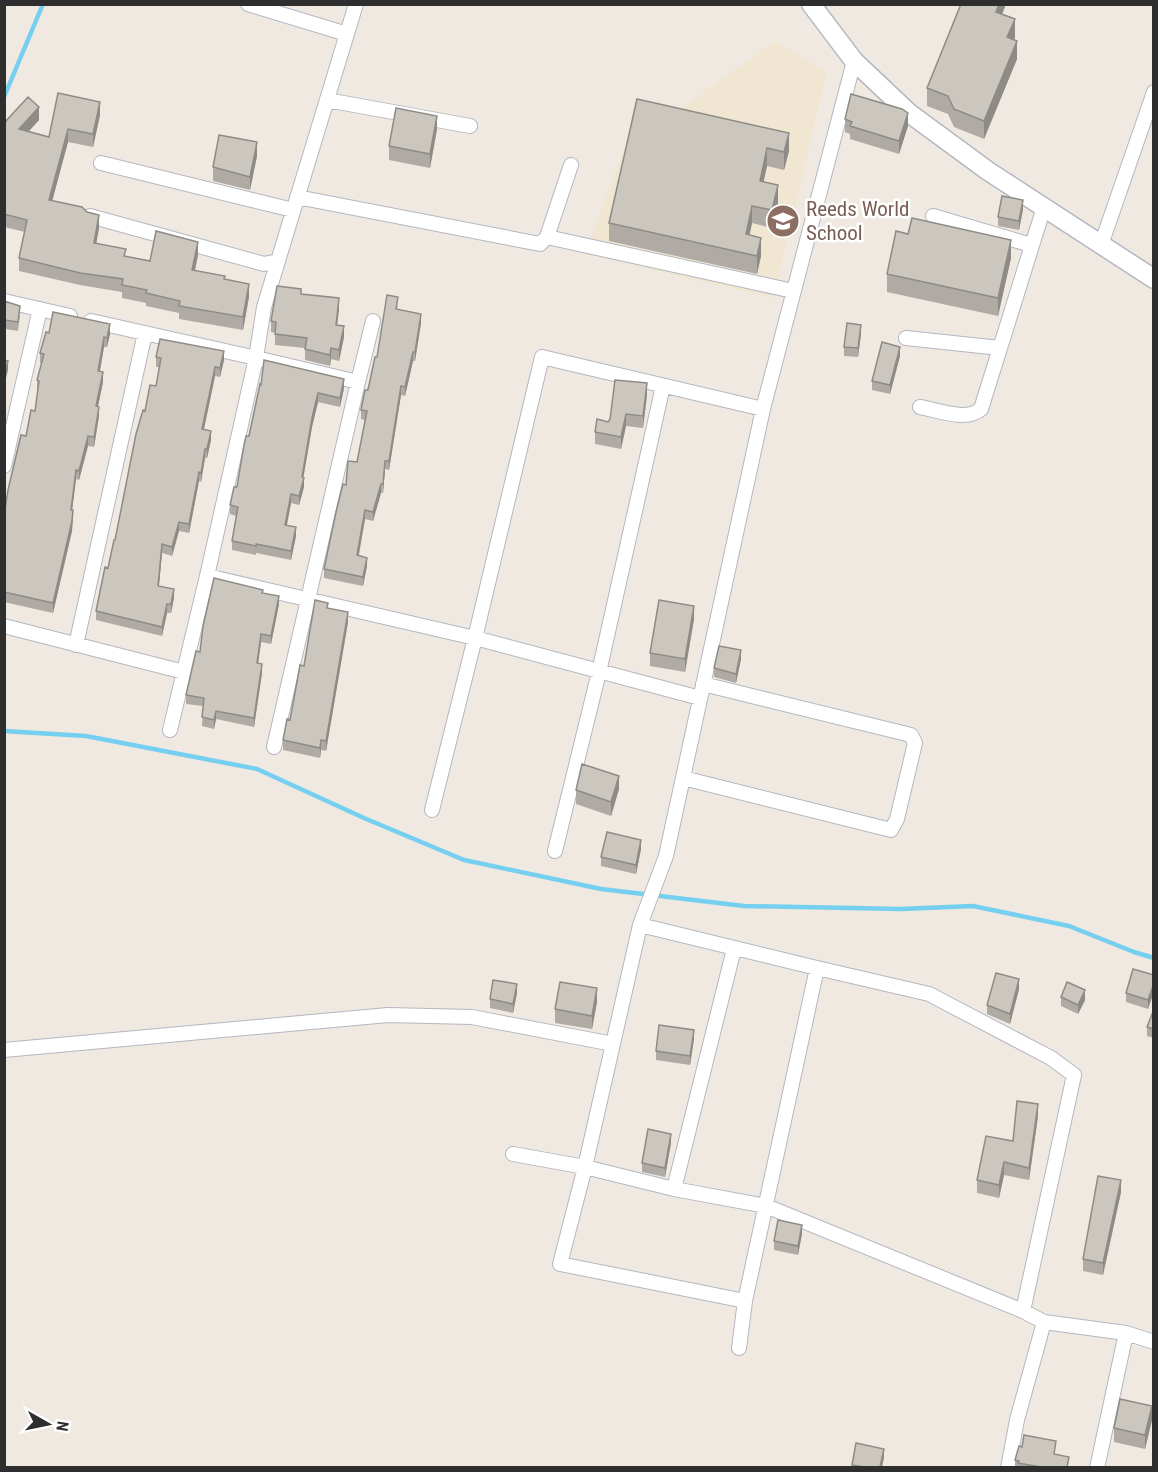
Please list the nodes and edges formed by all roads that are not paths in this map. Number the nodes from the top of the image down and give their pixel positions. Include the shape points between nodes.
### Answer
1 (248, 4) edge
2 (356, 4) edge
3 (812, 4) edge
4 (347, 34) junction
5 (854, 61) junction
6 (1154, 92) edge
7 (327, 100) junction
8 (470, 126) dead end
9 (101, 163) dead end
10 (571, 165) dead end
11 (295, 204) junction
12 (1044, 207) junction
13 (90, 216) edge
14 (933, 216) dead end
15 (547, 237) junction
16 (1031, 244) junction
17 (1101, 245) junction
18 (278, 261) junction
19 (1154, 279) edge
20 (793, 291) junction
21 (4, 301) edge
22 (40, 309) junction
23 (373, 321) dead end
24 (145, 333) junction
25 (906, 338) dead end
26 (1000, 348) junction
27 (256, 358) junction
28 (358, 382) junction
29 (663, 386) junction
30 (920, 407) dead end
31 (763, 409) junction
32 (4, 466) edge
33 (207, 576) junction
34 (307, 600) junction
35 (4, 626) edge
36 (475, 638) junction
37 (76, 645) junction
38 (184, 672) junction
39 (599, 672) junction
40 (701, 691) junction
41 (170, 730) dead end
42 (274, 747) dead end
43 (683, 778) junction
44 (432, 810) dead end
45 (555, 851) dead end
46 (640, 926) junction
47 (734, 949) junction
48 (818, 968) junction
49 (613, 1044) junction
50 (4, 1050) edge
51 (513, 1154) dead end
52 (585, 1167) junction
53 (674, 1189) junction
54 (766, 1206) junction
55 (745, 1301) junction
56 (1023, 1311) junction
57 (1044, 1322) junction
58 (1126, 1333) junction
59 (1154, 1342) edge
60 (739, 1348) dead end
61 (1008, 1467) edge
62 (1097, 1467) edge

1 - 4 street
2 - 4 street
3 - 5 street
4 - 7 street
5 - 12 street via 909,113
5 - 20 street
6 - 17 street
7 - 8 street
7 - 11 street
9 - 11 street
10 - 15 street
11 - 15 street via 530,243 540,244
11 - 18 street
12 - 16 street
12 - 17 street
13 - 18 street via 255,262
14 - 16 street
15 - 20 street
16 - 26 street
17 - 19 street
18 - 27 street via 264,307
20 - 31 street
21 - 22 street
22 - 24 street
22 - 32 street
23 - 28 street
24 - 27 street
24 - 37 street
25 - 26 street
26 - 30 street via 981,409 976,413 967,416
27 - 28 street
27 - 33 street
28 - 34 street
29 - 31 street
29 - 36 street via 542,357
29 - 39 street
31 - 40 street
33 - 34 street
33 - 38 street
34 - 36 street
34 - 42 street
35 - 37 street
36 - 39 street
36 - 44 street
37 - 38 street
38 - 41 street
39 - 40 street
39 - 45 street
40 - 43 street
40 - 43 street via 911,735 915,743 891,830
43 - 46 street via 666,856
46 - 47 street
46 - 49 street
47 - 48 street
47 - 53 street
48 - 54 street
48 - 56 street via 930,994 1051,1058 1074,1075
49 - 50 street via 472,1017 388,1015
49 - 52 street
51 - 52 street
52 - 53 street
52 - 55 street via 560,1264
53 - 54 street
54 - 55 street
54 - 56 street
55 - 60 street
56 - 57 street
57 - 58 street
57 - 61 street
58 - 59 street
58 - 62 street

